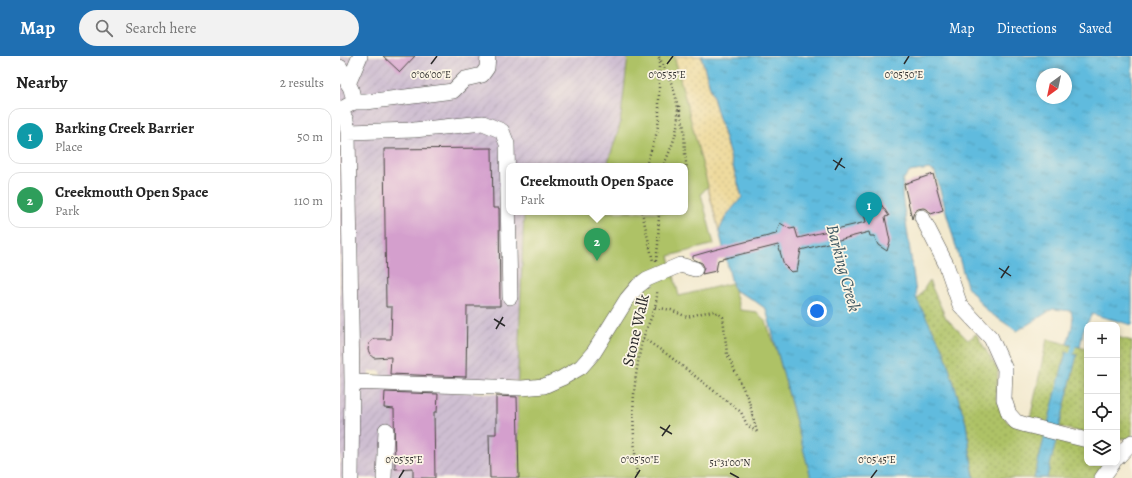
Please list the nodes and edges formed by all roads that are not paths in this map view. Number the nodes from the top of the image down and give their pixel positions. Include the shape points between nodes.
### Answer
1 (360, 56) edge
2 (488, 56) edge
3 (340, 67) edge
4 (348, 84) junction
5 (354, 102) junction
6 (340, 110) edge
7 (348, 132) junction
8 (344, 148) edge
9 (507, 163) edge
10 (344, 177) edge
11 (508, 215) edge
12 (922, 216) dead end
13 (695, 269) dead end
14 (510, 297) dead end
15 (348, 390) edge
16 (386, 430) dead end
17 (1084, 440) edge
18 (1132, 442) edge
19 (1120, 455) edge
20 (1111, 466) edge
21 (351, 478) edge
22 (384, 478) edge
23 (1102, 478) edge

1 - 4 street
2 - 5 street via 487,68 482,75 466,79 453,91
3 - 4 street
4 - 5 street
5 - 6 street
6 - 7 street via 346,120
7 - 8 street
7 - 9 street via 414,130 483,123 502,131 507,144
8 - 10 street
10 - 15 street
11 - 14 street
12 - 17 street via 946,264 960,305 991,338 1005,369 1004,399 1009,414 1016,422
13 - 15 street via 680,265 655,272 627,299 594,352 581,366 544,386
15 - 21 street
16 - 22 street
18 - 19 street
20 - 23 street

